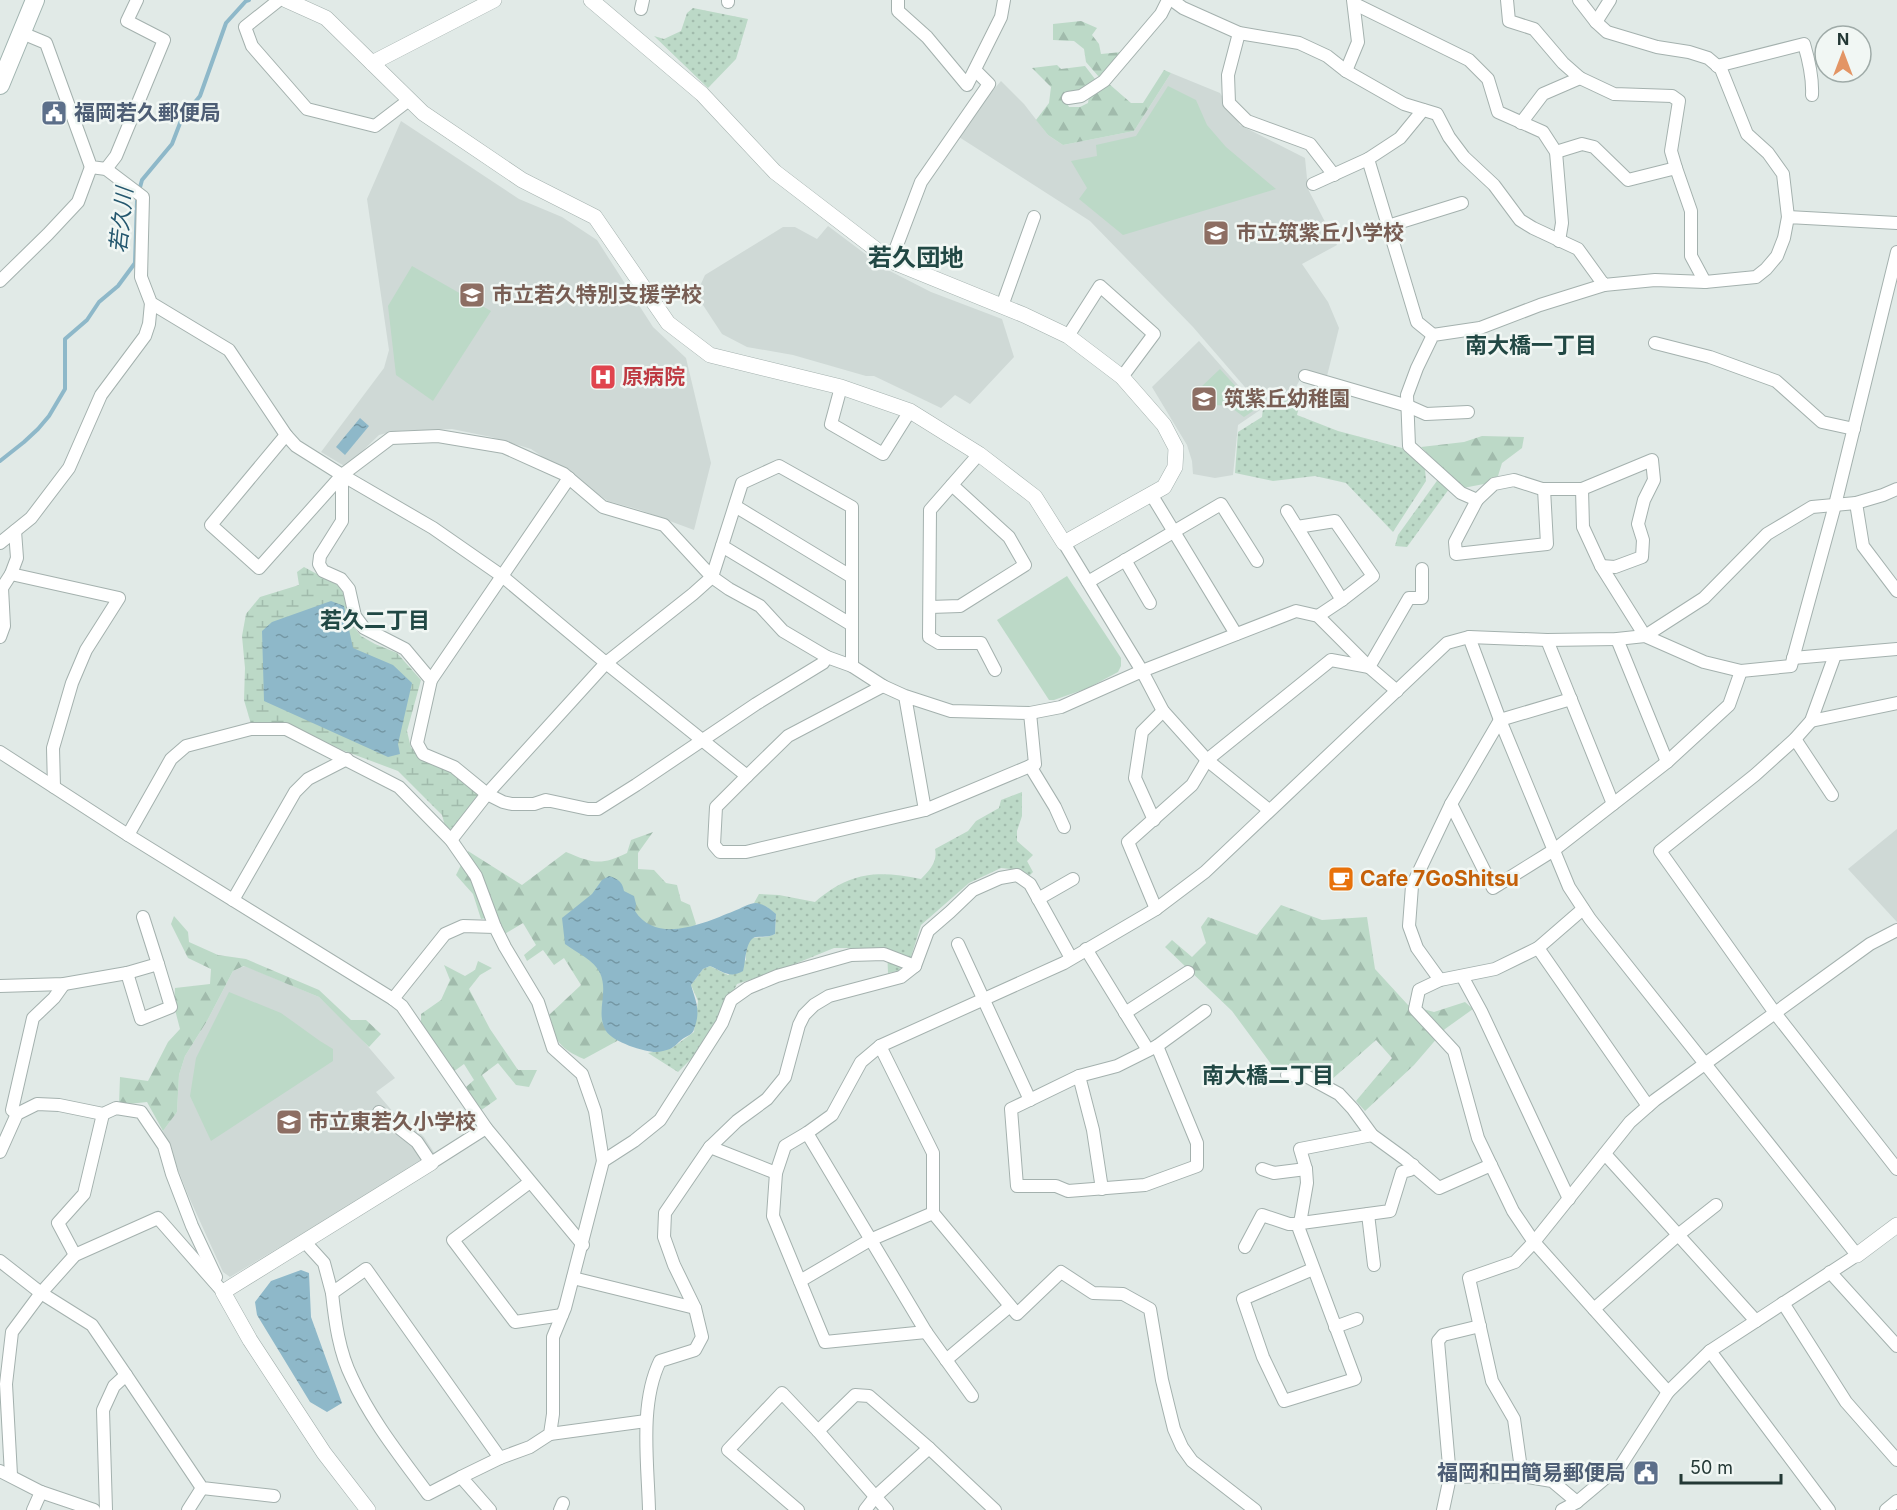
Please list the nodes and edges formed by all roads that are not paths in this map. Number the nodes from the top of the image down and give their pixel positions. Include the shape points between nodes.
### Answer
1 (35, 0) edge
2 (137, 0) edge
3 (279, 0) edge
4 (286, 0) edge
5 (494, 0) edge
6 (591, 0) edge
7 (898, 0) edge
8 (1004, 0) edge
9 (1012, 0) edge
10 (1170, 0) edge
11 (1507, 0) edge
12 (1579, 0) edge
13 (1610, 0) edge
14 (1354, 2) edge
15 (1001, 17) junction
16 (1596, 22) junction
17 (22, 33) junction
18 (1239, 33) junction
19 (372, 63) junction
20 (1717, 66) junction
21 (975, 70) junction
22 (1346, 71) junction
23 (1580, 78) junction
24 (0, 85) edge
25 (1812, 95) dead end
26 (1068, 99) dead end
27 (409, 100) junction
28 (1423, 110) junction
29 (1521, 123) junction
30 (1556, 152) junction
31 (1368, 159) junction
32 (91, 167) junction
33 (1676, 168) junction
34 (106, 169) junction
35 (1334, 175) junction
36 (1313, 184) dead end
37 (1462, 203) dead end
38 (1034, 217) dead end
39 (1788, 217) junction
40 (1897, 223) edge
41 (1388, 226) junction
42 (1559, 241) junction
43 (1897, 252) edge
44 (891, 261) junction
45 (0, 281) edge
46 (1705, 282) junction
47 (1604, 285) junction
48 (152, 303) junction
49 (1002, 306) junction
50 (1433, 335) junction
51 (1068, 336) junction
52 (1655, 343) dead end
53 (1305, 376) dead end
54 (1122, 377) junction
55 (841, 387) junction
56 (1408, 406) junction
57 (910, 411) junction
58 (1468, 412) dead end
59 (1854, 429) junction
60 (286, 435) junction
61 (980, 454) junction
62 (342, 475) junction
63 (569, 478) junction
64 (952, 485) junction
65 (1544, 489) junction
66 (1582, 489) junction
67 (1897, 489) edge
68 (1151, 494) junction
69 (1477, 500) junction
70 (1856, 503) junction
71 (1835, 505) junction
72 (735, 506) junction
73 (1287, 511) dead end
74 (1297, 526) junction
75 (15, 531) junction
76 (1173, 531) junction
77 (0, 543) edge
78 (1064, 543) junction
79 (722, 546) junction
80 (1125, 560) junction
81 (1257, 561) dead end
82 (1601, 566) junction
83 (1422, 570) dead end
84 (11, 574) junction
85 (502, 576) junction
86 (712, 577) junction
87 (852, 577) junction
88 (1088, 582) junction
89 (1897, 591) edge
90 (1342, 600) junction
91 (1150, 603) dead end
92 (930, 607) junction
93 (1318, 616) junction
94 (852, 625) junction
95 (1236, 634) junction
96 (1645, 636) junction
97 (0, 637) edge
98 (1469, 637) junction
99 (1617, 639) junction
100 (1547, 640) junction
101 (1897, 649) edge
102 (1834, 654) junction
103 (827, 657) junction
104 (1793, 658) junction
105 (606, 663) junction
106 (852, 666) junction
107 (1369, 667) junction
108 (995, 670) dead end
109 (1142, 671) junction
110 (1741, 671) junction
111 (431, 680) junction
112 (883, 686) junction
113 (1397, 691) junction
114 (905, 696) junction
115 (1571, 699) junction
116 (1893, 703) edge
117 (1163, 711) junction
118 (1029, 712) junction
119 (1897, 716) edge
120 (1500, 720) junction
121 (1811, 721) junction
122 (1795, 739) junction
123 (702, 740) junction
124 (0, 752) edge
125 (347, 759) junction
126 (1207, 760) junction
127 (1667, 762) junction
128 (1029, 766) junction
129 (747, 776) junction
130 (54, 787) junction
131 (487, 794) junction
132 (1832, 795) dead end
133 (1451, 804) junction
134 (1613, 804) junction
135 (925, 810) junction
136 (1269, 810) junction
137 (1154, 820) junction
138 (1064, 827) dead end
139 (128, 835) junction
140 (451, 840) junction
141 (1554, 850) junction
142 (1073, 879) dead end
143 (1038, 899) junction
144 (233, 900) junction
145 (1156, 909) junction
146 (1583, 909) junction
147 (143, 917) dead end
148 (495, 927) junction
149 (1897, 930) edge
150 (958, 944) dead end
151 (1538, 948) junction
152 (1086, 950) junction
153 (1071, 958) junction
154 (158, 964) junction
155 (915, 966) junction
156 (1188, 972) dead end
157 (127, 973) junction
158 (1461, 976) junction
159 (1440, 980) junction
160 (64, 984) junction
161 (0, 986) edge
162 (393, 999) junction
163 (984, 999) junction
164 (1204, 1011) dead end
165 (1125, 1013) junction
166 (1775, 1013) junction
167 (880, 1046) junction
168 (1153, 1048) junction
169 (1706, 1063) junction
170 (1287, 1075) dead end
171 (1079, 1076) junction
172 (1030, 1100) junction
173 (1648, 1106) junction
174 (379, 1112) dead end
175 (17, 1114) junction
176 (103, 1114) junction
177 (486, 1128) junction
178 (807, 1133) junction
179 (1372, 1135) junction
180 (710, 1147) junction
181 (0, 1152) edge
182 (1605, 1155) junction
183 (603, 1161) junction
184 (431, 1163) junction
185 (1413, 1165) junction
186 (1491, 1165) junction
187 (1262, 1169) dead end
188 (1306, 1169) junction
189 (1897, 1169) edge
190 (776, 1173) junction
191 (530, 1182) junction
192 (1102, 1189) junction
193 (1569, 1199) junction
194 (1716, 1205) dead end
195 (933, 1213) junction
196 (1368, 1214) junction
197 (1299, 1224) junction
198 (1896, 1227) edge
199 (1678, 1235) junction
200 (870, 1240) junction
201 (304, 1241) junction
202 (1534, 1242) junction
203 (583, 1245) junction
204 (1245, 1247) dead end
205 (75, 1255) junction
206 (1857, 1255) junction
207 (0, 1261) edge
208 (1374, 1265) dead end
209 (1313, 1269) junction
210 (1830, 1272) junction
211 (573, 1278) junction
212 (800, 1281) junction
213 (223, 1292) junction
214 (41, 1293) junction
215 (332, 1293) junction
216 (1783, 1303) junction
217 (1010, 1306) junction
218 (695, 1308) junction
219 (1594, 1309) junction
220 (562, 1316) junction
221 (1357, 1319) dead end
222 (1756, 1321) junction
223 (1480, 1326) junction
224 (1335, 1328) junction
225 (926, 1332) junction
226 (1897, 1346) edge
227 (1710, 1351) junction
228 (946, 1360) junction
229 (126, 1375) junction
230 (1668, 1392) junction
231 (972, 1396) dead end
232 (646, 1421) junction
233 (818, 1431) junction
234 (549, 1434) junction
235 (929, 1448) junction
236 (500, 1458) junction
237 (1897, 1460) edge
238 (5, 1473) edge
239 (1522, 1476) junction
240 (460, 1477) junction
241 (1450, 1477) junction
242 (202, 1488) junction
243 (41, 1491) junction
244 (274, 1496) dead end
245 (875, 1497) junction
246 (1897, 1501) edge
247 (1577, 1502) junction
248 (33, 1510) edge
249 (94, 1510) edge
250 (106, 1510) edge
251 (188, 1510) edge
252 (368, 1510) edge
253 (489, 1510) edge
254 (649, 1510) edge
255 (798, 1510) edge
256 (865, 1510) edge
257 (886, 1510) edge
258 (995, 1510) edge
259 (1255, 1510) edge
260 (1443, 1510) edge
261 (1562, 1510) edge
262 (1829, 1510) edge
263 (1886, 1510) edge

1 - 17 main road
2 - 34 street via 127,21 164,40 116,156
3 - 27 street via 245,27 252,46 307,109 375,126
4 - 19 street via 326,18
5 - 19 street
6 - 44 street via 702,94 775,172
7 - 21 street via 898,11 927,37 967,85
8 - 15 street
9 - 15 street
10 - 18 street
10 - 26 street via 1104,81 1081,96
11 - 23 street via 1509,21 1534,29
12 - 16 street
13 - 16 street
14 - 22 street via 1358,42
14 - 29 street via 1468,60 1488,79 1498,112
15 - 21 street
16 - 20 street via 1607,32 1689,52 1708,58
17 - 24 main road
17 - 32 street via 46,43
18 - 22 street via 1299,43 1327,56
18 - 35 street via 1228,75 1229,103 1247,121 1310,144
19 - 27 street
20 - 25 street via 1804,44
20 - 39 street via 1747,134 1783,174
21 - 44 street via 989,84 921,182
22 - 28 street via 1404,104
23 - 29 street via 1543,94
23 - 33 street via 1614,94 1672,96 1679,101 1671,151
27 - 55 street via 522,180 595,217 668,323 710,355
28 - 31 street via 1400,138
28 - 42 street via 1437,114 1464,157 1494,185 1520,220
29 - 30 street via 1543,132
30 - 33 street via 1582,144 1594,147 1628,180
30 - 42 street via 1562,223
31 - 35 street
31 - 41 street
32 - 34 street
32 - 45 street via 78,202
33 - 46 street via 1691,211 1691,256
34 - 48 street via 143,197 141,277
35 - 36 street
37 - 41 street
38 - 49 street
39 - 40 street
39 - 46 street via 1777,256 1756,277
41 - 50 street via 1417,322
42 - 47 street via 1578,249
43 - 59 street
44 - 49 street
46 - 47 street via 1654,280
47 - 50 street via 1480,328
48 - 60 street via 229,350
48 - 75 street via 145,336 101,394 69,468 31,518
49 - 51 street
50 - 56 street via 1407,395
51 - 54 street
51 - 54 street via 1100,286 1154,334
52 - 59 street via 1710,357 1776,381 1822,422
53 - 56 street
54 - 68 street via 1164,425 1176,448 1175,466 1164,487
55 - 57 street
55 - 57 street via 831,424 883,454
56 - 58 street via 1426,414
56 - 69 street via 1409,446 1461,493
57 - 61 street
59 - 71 street
60 - 62 street via 296,446
60 - 62 street via 211,525 259,568
61 - 64 street
61 - 78 street via 1035,497
62 - 63 street via 391,438 438,436 504,447
62 - 85 street via 433,528
62 - 111 street via 342,521 319,564 323,572 341,579 350,589 355,616 364,628 405,649
63 - 85 street
63 - 86 street via 603,507 664,525
64 - 92 street via 930,510
64 - 92 street via 1010,537 1025,566 960,606
65 - 66 street
65 - 69 street via 1514,480 1494,484
65 - 69 street via 1547,544 1456,554 1455,542
66 - 82 street via 1583,527
66 - 82 street via 1652,460 1654,480 1638,524 1643,540 1642,557 1615,567
67 - 70 street
68 - 76 street
68 - 78 street
70 - 71 street
70 - 89 street via 1863,546
71 - 96 street via 1812,507 1767,534 1704,598
71 - 104 street
72 - 79 street
72 - 87 street
72 - 87 street via 742,483 779,466 852,507
73 - 74 street
74 - 90 street
74 - 90 street via 1335,521 1372,576
75 - 77 street
75 - 84 street via 17,558
76 - 80 street
76 - 81 street via 1221,504
76 - 95 street
78 - 88 street
79 - 86 street
79 - 94 street
80 - 88 street
80 - 91 street
82 - 96 street
83 - 107 street via 1422,598 1409,598
84 - 97 street via 2,588 4,626
84 - 130 street via 119,598 86,650 72,683 53,747
85 - 105 street
85 - 111 street
86 - 103 street via 760,606 783,632
86 - 105 street
87 - 94 street
88 - 109 street
90 - 93 street
92 - 108 street via 929,637 939,643 981,643
93 - 95 street via 1296,611
93 - 107 street
94 - 106 street
95 - 109 street
96 - 99 street
96 - 110 street via 1704,662
98 - 100 street
98 - 113 street via 1447,643
98 - 120 street
99 - 100 street
99 - 127 street
100 - 115 street
101 - 102 street
102 - 104 street
102 - 121 street
103 - 106 street
103 - 123 street
104 - 110 street via 1791,666
105 - 123 street
105 - 131 street
106 - 112 street
107 - 113 street
107 - 126 street via 1331,660
109 - 117 street
109 - 118 street via 1061,707
110 - 127 street via 1729,705
111 - 131 street via 417,743 423,754 454,767
112 - 114 street
112 - 129 street via 788,736
113 - 136 street
114 - 118 street via 951,711
114 - 135 street
115 - 120 street
115 - 134 street
116 - 119 street
116 - 121 street
117 - 126 street
117 - 137 street via 1142,732 1135,778
118 - 128 street via 1035,764
120 - 133 street
120 - 141 street
121 - 122 street
122 - 132 street
122 - 166 street via 1659,851
123 - 129 street
123 - 131 street via 598,809 546,800 512,804
124 - 130 street
125 - 139 street via 286,729 251,729 186,746 171,759
125 - 140 street via 399,787
125 - 144 street via 308,778 295,792
126 - 136 street
126 - 137 street via 1192,785
127 - 134 street
128 - 135 street
128 - 138 street
129 - 135 street via 716,807 714,845 720,852 746,852
130 - 139 street
131 - 140 street
133 - 141 street via 1493,888
133 - 159 street via 1412,886 1409,926 1417,948
134 - 141 street
136 - 145 street via 1205,872
137 - 145 street via 1128,842
139 - 144 street
140 - 148 street via 476,876
141 - 146 street
142 - 143 street
143 - 153 street
143 - 155 street via 1030,884 1017,875 973,890 928,931
144 - 162 street
145 - 152 street
146 - 151 street
146 - 169 street
147 - 154 street
148 - 162 street via 463,926 445,934
148 - 183 street via 538,1002 553,1048 582,1074 595,1111
149 - 166 street via 1870,944
150 - 163 street
151 - 158 street via 1495,969
151 - 173 street
152 - 153 street
152 - 165 street
153 - 163 street
154 - 157 street
154 - 157 street via 171,1007 141,1019
155 - 180 street via 901,977 830,996 814,1005 799,1025 785,1077 767,1099
155 - 183 street via 884,954 851,955 748,988 731,1000 723,1023 660,1119
156 - 165 street
157 - 160 street
158 - 159 street
158 - 193 street
159 - 186 street via 1419,990 1415,1009 1454,1051 1478,1138
160 - 161 street
160 - 175 street via 33,1018 12,1110
162 - 177 street via 402,1006
163 - 167 street
163 - 172 street
164 - 168 street
165 - 168 street
166 - 169 street
166 - 189 street
167 - 178 street via 861,1062 832,1115
167 - 195 street via 933,1153
168 - 171 street via 1117,1066
168 - 192 street via 1197,1143 1197,1166 1145,1185
169 - 173 street
169 - 206 street
170 - 179 street via 1306,1076 1339,1094
171 - 172 street
171 - 192 street
172 - 192 street via 1011,1109 1017,1186 1056,1186 1068,1191
173 - 182 street
174 - 184 street via 417,1142
175 - 176 street via 37,1104
175 - 181 street
176 - 205 street via 84,1194 58,1223
176 - 213 street via 116,1108 141,1112 164,1146 192,1226
177 - 184 street
177 - 191 street
178 - 190 street via 785,1146
178 - 200 street
179 - 185 street
179 - 188 street via 1300,1149
180 - 190 street
180 - 218 street via 665,1213 664,1237
182 - 193 street
182 - 199 street
183 - 203 street
184 - 201 street
185 - 186 street via 1439,1188
185 - 196 street via 1402,1172 1390,1211
186 - 202 street via 1513,1211
187 - 188 street via 1274,1173
188 - 197 street
190 - 212 street via 773,1216
191 - 203 street
191 - 220 street via 453,1240 515,1322
193 - 202 street
194 - 199 street
195 - 200 street
195 - 217 street
196 - 197 street
196 - 208 street
197 - 204 street via 1262,1215
197 - 209 street
198 - 206 street
199 - 219 street
199 - 222 street
200 - 212 street
200 - 225 street
201 - 213 street
201 - 215 street via 324,1263
202 - 219 street
202 - 223 street via 1515,1262 1469,1278
203 - 211 street
205 - 213 street via 158,1218
205 - 214 street
206 - 210 street
207 - 214 street
209 - 224 street
209 - 224 street via 1243,1299 1263,1357 1284,1401 1355,1379
210 - 216 street
210 - 226 street
211 - 218 street
211 - 220 street
212 - 225 street via 825,1342
213 - 252 street via 324,1453
214 - 229 street via 92,1325
214 - 238 street via 12,1332 6,1384
215 - 236 street via 366,1269
215 - 240 street via 336,1327 351,1377 378,1424 428,1494
216 - 222 street
216 - 237 street via 1846,1402
217 - 228 street
217 - 259 street via 1017,1314 1061,1272 1093,1293 1123,1294 1150,1310 1162,1380 1182,1447 1192,1461
218 - 232 street via 702,1337 695,1350 660,1361 654,1373
219 - 230 street
220 - 234 street via 553,1337 553,1414
221 - 224 street
222 - 227 street
223 - 239 street via 1492,1381 1514,1419
223 - 241 street via 1443,1335 1438,1341
225 - 228 street
227 - 230 street
227 - 262 street
228 - 231 street
229 - 242 street
229 - 250 street via 114,1386 104,1410
230 - 247 street via 1621,1465
232 - 234 street
232 - 254 street
233 - 235 street via 855,1395 869,1396
233 - 245 street
233 - 255 street via 782,1393 728,1450
234 - 236 street via 530,1447
235 - 245 street
235 - 258 street
236 - 240 street
238 - 243 street
239 - 241 street
239 - 247 street via 1552,1481
240 - 253 street
241 - 260 street
242 - 244 street
242 - 251 street
243 - 248 street
243 - 249 street
245 - 256 street
245 - 257 street
246 - 263 street
247 - 261 street

